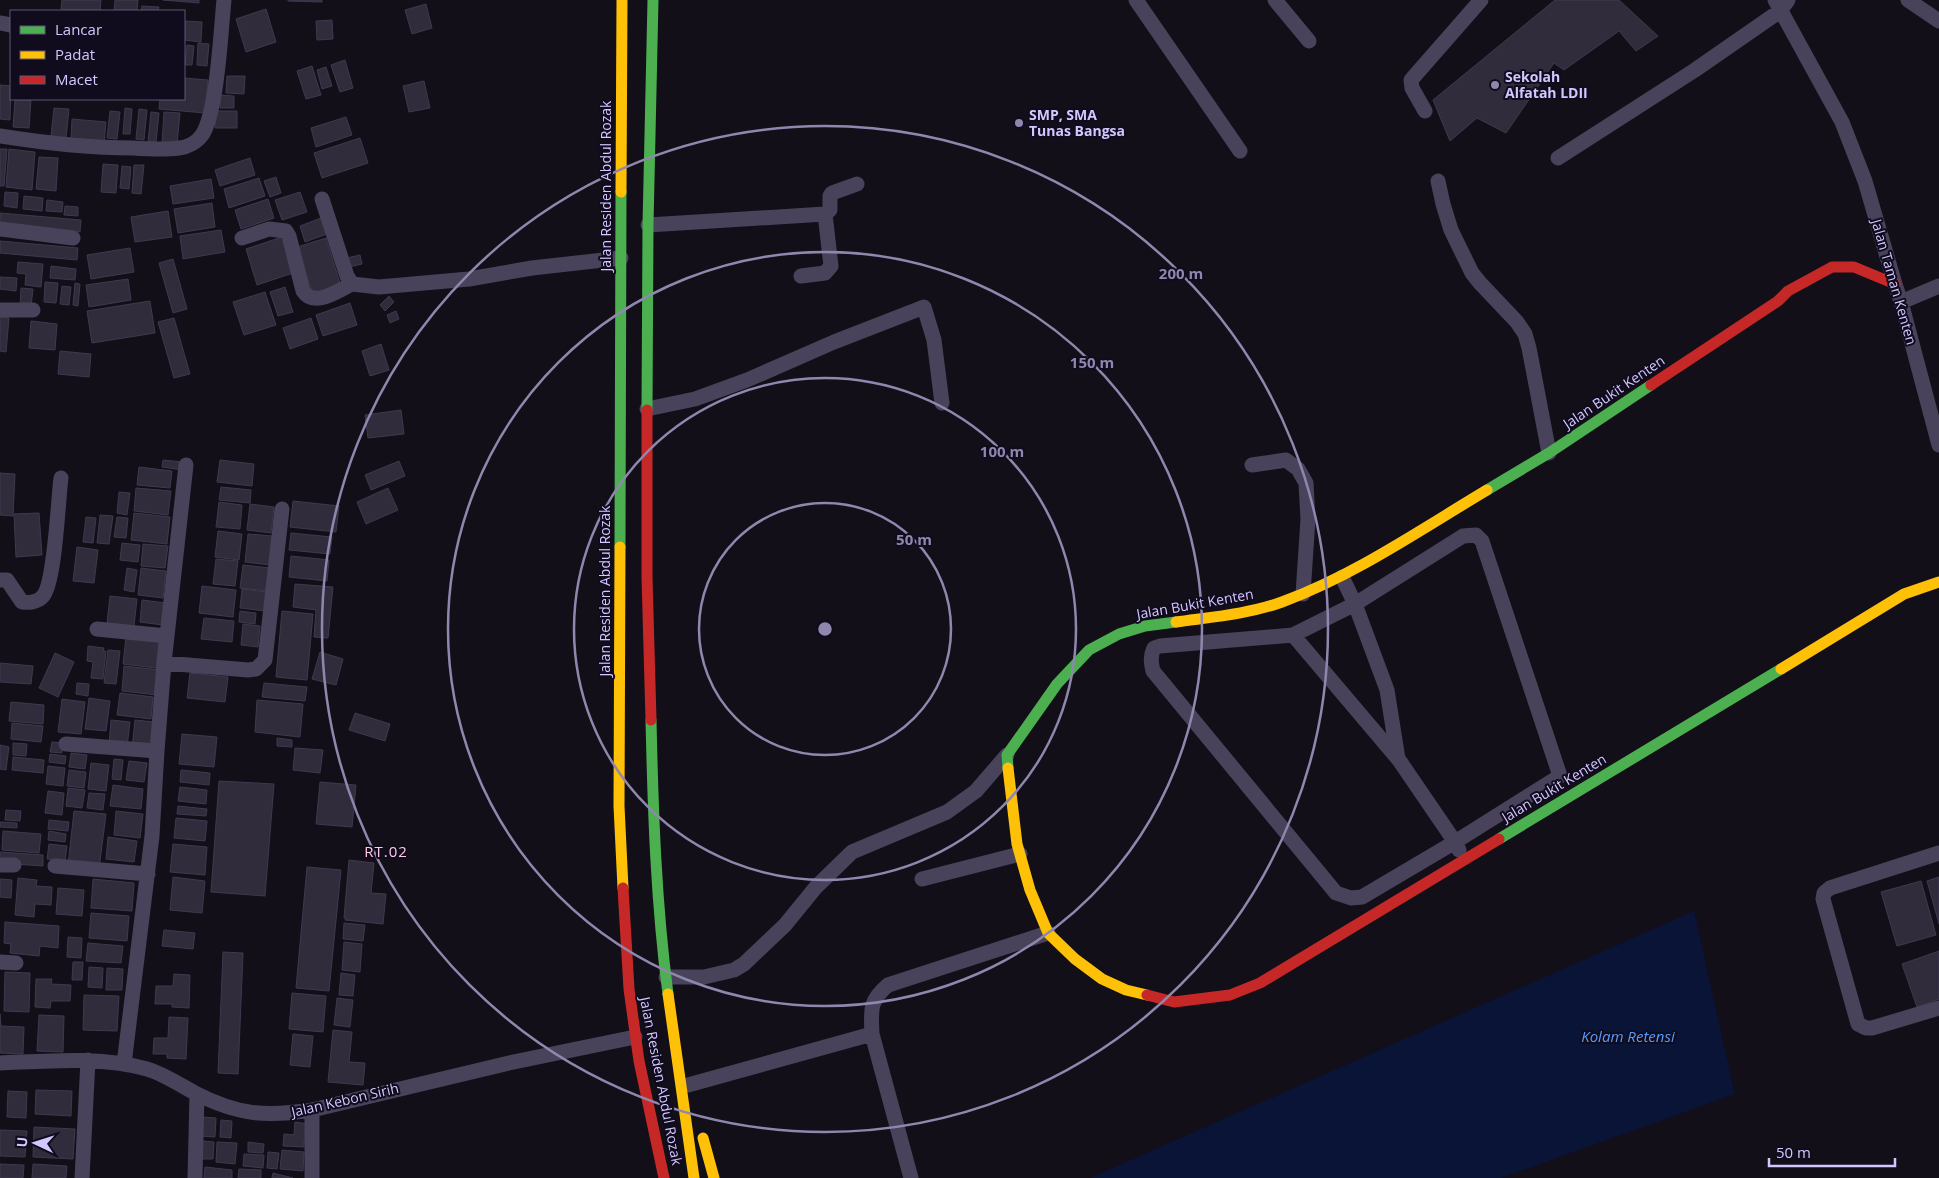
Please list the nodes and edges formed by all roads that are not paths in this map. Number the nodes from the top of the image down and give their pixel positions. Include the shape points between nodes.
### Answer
1 (224, 0) edge
2 (622, 0) edge
3 (653, 0) edge
4 (1136, 0) edge
5 (1275, 0) edge
6 (1481, 0) edge
7 (1908, 0) edge
8 (1781, 4) edge
9 (1939, 21) edge
10 (1309, 41) dead end
11 (1424, 111) dead end
12 (0, 136) edge
13 (1240, 151) dead end
14 (1558, 158) dead end
15 (1438, 180) dead end
16 (857, 184) dead end
17 (322, 199) dead end
18 (825, 214) junction
19 (648, 225) junction
20 (0, 229) edge
21 (73, 238) dead end
22 (242, 238) dead end
23 (621, 258) junction
24 (801, 276) dead end
25 (352, 284) junction
26 (1895, 284) junction
27 (1939, 286) edge
28 (1902, 302) junction
29 (0, 310) edge
30 (33, 310) dead end
31 (942, 403) dead end
32 (647, 409) junction
33 (1939, 445) edge
34 (1549, 453) junction
35 (186, 465) dead end
36 (1252, 465) dead end
37 (61, 478) dead end
38 (282, 509) dead end
39 (1342, 577) junction
40 (0, 580) edge
41 (1939, 582) edge
42 (1303, 594) junction
43 (1355, 604) junction
44 (97, 630) dead end
45 (167, 636) junction
46 (1293, 636) junction
47 (164, 663) junction
48 (66, 744) dead end
49 (157, 751) junction
50 (1007, 755) junction
51 (1399, 760) junction
52 (1455, 842) junction
53 (1020, 854) junction
54 (1939, 854) edge
55 (1464, 860) junction
56 (55, 866) dead end
57 (148, 874) junction
58 (922, 879) dead end
59 (1048, 933) junction
60 (0, 962) edge
61 (16, 964) dead end
62 (666, 977) junction
63 (1939, 1008) edge
64 (872, 1034) junction
65 (635, 1037) junction
66 (676, 1045) junction
67 (88, 1060) junction
68 (639, 1061) junction
69 (0, 1063) edge
70 (124, 1064) junction
71 (688, 1086) junction
72 (197, 1094) junction
73 (312, 1110) junction
74 (647, 1153) dead end
75 (82, 1178) edge
76 (195, 1178) edge
77 (312, 1178) edge
78 (664, 1178) edge
79 (694, 1178) edge
80 (714, 1178) edge
81 (911, 1178) edge

1 - 12 street via 210,114 206,129 194,143 180,148 115,148 51,144
2 - 23 main road, Jalan Residen Abdul Rozak
3 - 19 main road, Jalan Residen Abdul Rozak
4 - 13 street
5 - 10 street
6 - 11 street via 1411,80
7 - 9 street
8 - 14 street via 1695,70
8 - 26 street, Jalan Taman Kenten via 1842,122 1865,181
15 - 34 street via 1451,230 1472,273 1525,334
16 - 18 street via 832,193 830,210
17 - 25 street
18 - 19 street
18 - 24 street via 831,266 825,273
19 - 32 main road, Jalan Residen Abdul Rozak
20 - 21 street
22 - 25 street via 269,229 286,231 307,297 320,299
23 - 25 street via 469,279 379,287
23 - 65 main road, Jalan Residen Abdul Rozak via 619,806 625,946
26 - 28 street, Jalan Taman Kenten
26 - 34 main road, Jalan Bukit Kenten via 1854,267 1832,268 1788,291 1778,301
27 - 28 street
28 - 33 street, Jalan Taman Kenten
29 - 30 street
31 - 32 street via 934,340 924,307 748,380 695,399
32 - 62 main road, Jalan Residen Abdul Rozak via 647,578 653,814 660,935
34 - 39 main road, Jalan Bukit Kenten
35 - 45 street
36 - 42 street via 1286,460 1298,469 1306,483 1308,519
37 - 40 street via 49,585 43,596 29,603 22,602 8,580
38 - 47 street via 265,660 256,669 248,670
39 - 42 main road, Jalan Bukit Kenten
39 - 43 street
41 - 55 main road, Jalan Bukit Kenten via 1904,594
42 - 50 main road, Jalan Bukit Kenten via 1232,614 1145,626 1119,634 1089,650 1057,684
43 - 46 street
43 - 51 street via 1387,690
43 - 52 street via 1463,536 1476,535 1482,541 1560,776
44 - 45 street
45 - 47 street
46 - 51 street
46 - 52 street via 1160,646 1154,648 1151,663 1153,671 1340,896 1362,897
47 - 49 street
48 - 49 street
49 - 57 street
50 - 53 main road, Jalan Bukit Kenten
50 - 62 street via 976,791 947,812 852,852 744,964 734,970 704,976
51 - 52 street
52 - 55 street
53 - 58 street
53 - 59 main road, Jalan Bukit Kenten via 1030,890
54 - 63 street via 1830,888 1823,899 1858,1024 1872,1028
55 - 59 main road, Jalan Bukit Kenten via 1260,983 1230,995 1174,1002 1126,990 1102,979
56 - 57 street
57 - 70 street
59 - 64 street via 888,985 875,998
60 - 61 street
62 - 66 main road, Jalan Residen Abdul Rozak
64 - 71 street
64 - 81 street
65 - 68 main road, Jalan Residen Abdul Rozak
65 - 73 street, Jalan Kebon Sirih via 508,1063
66 - 71 main road
66 - 79 main road, Jalan Residen Abdul Rozak
67 - 69 street, Jalan Kebon Sirih
67 - 70 street, Jalan Kebon Sirih
67 - 75 street
68 - 74 main road
68 - 78 main road, Jalan Residen Abdul Rozak
70 - 72 street, Jalan Kebon Sirih via 150,1070
71 - 80 main road
72 - 73 street, Jalan Kebon Sirih via 252,1114
72 - 76 street
73 - 77 street

